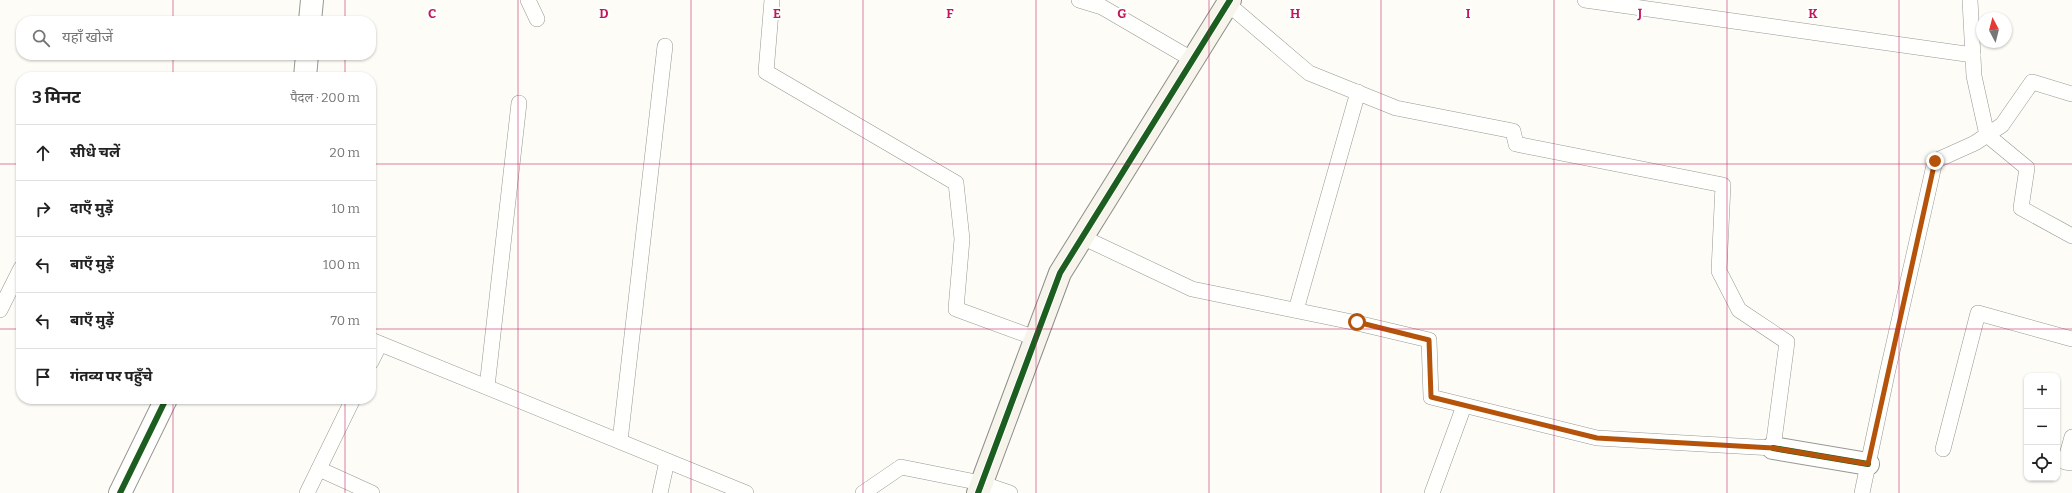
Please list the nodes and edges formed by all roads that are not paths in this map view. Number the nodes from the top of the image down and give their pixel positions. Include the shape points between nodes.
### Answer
1 (312, 0) edge
2 (528, 0) edge
3 (772, 0) edge
4 (1079, 0) edge
5 (1585, 0) edge
6 (1970, 0) edge
7 (1229, 2) edge
8 (310, 16) edge
9 (537, 19) dead end
10 (665, 46) dead end
11 (1973, 55) junction
12 (307, 60) edge
13 (1193, 60) junction
14 (305, 72) edge
15 (1358, 92) junction
16 (2072, 94) edge
17 (519, 103) dead end
18 (1987, 135) junction
19 (2072, 236) edge
20 (1082, 237) junction
21 (16, 278) edge
22 (0, 310) edge
23 (1296, 310) junction
24 (1035, 338) junction
25 (2072, 339) edge
26 (376, 342) edge
27 (487, 387) junction
28 (164, 404) edge
29 (351, 404) edge
30 (1464, 406) junction
31 (2072, 437) edge
32 (620, 441) junction
33 (1773, 448) junction
34 (1943, 449) dead end
35 (667, 461) junction
36 (2072, 463) edge
37 (1868, 464) junction
38 (319, 469) junction
39 (980, 488) edge
40 (120, 493) edge
41 (308, 493) edge
42 (372, 493) edge
43 (660, 493) edge
44 (746, 493) edge
45 (863, 493) edge
46 (1010, 493) edge
47 (1432, 493) edge
48 (1862, 493) edge

1 - 8 street
2 - 9 lane
3 - 24 lane via 766,72 956,183 962,238 956,309
4 - 13 lane via 1102,7
5 - 11 lane
6 - 11 lane
7 - 13 street
7 - 15 lane via 1309,73
10 - 32 lane
11 - 18 lane via 1974,76
12 - 14 street
13 - 20 street
15 - 23 lane
15 - 33 lane via 1396,108 1513,131 1516,144 1723,185 1719,271 1739,310 1787,342
16 - 18 lane via 2032,82 2002,125
17 - 27 lane
18 - 19 lane via 2027,168 2021,208
18 - 37 lane via 1935,161
20 - 23 lane via 1192,289
20 - 24 street via 1060,272
21 - 22 lane
23 - 30 lane via 1429,340 1431,397
24 - 39 street
25 - 34 lane via 1978,313
26 - 27 lane
27 - 32 lane
28 - 40 street
29 - 38 lane
30 - 33 lane via 1597,438
30 - 47 lane
31 - 36 lane via 2065,462
32 - 35 lane
33 - 37 street
35 - 43 lane
35 - 44 lane
37 - 48 lane
38 - 41 lane
38 - 42 lane
39 - 45 lane via 901,467
39 - 46 lane

